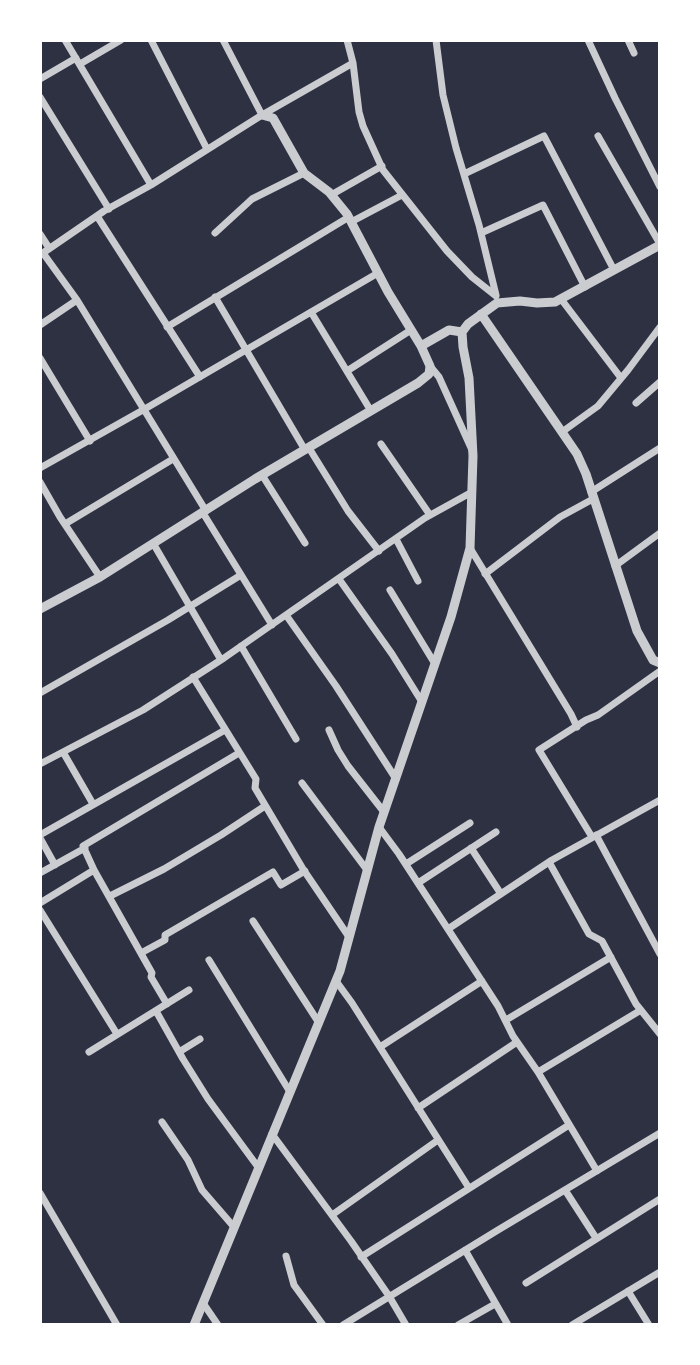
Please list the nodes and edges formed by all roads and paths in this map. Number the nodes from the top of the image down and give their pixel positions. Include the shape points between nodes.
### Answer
1 (65, 40) edge
2 (121, 40) edge
3 (150, 40) edge
4 (223, 40) edge
5 (347, 40) edge
6 (436, 40) edge
7 (588, 40) edge
8 (628, 40) edge
9 (635, 53) dead end
10 (78, 61) junction
11 (353, 63) junction
12 (40, 79) edge
13 (40, 97) edge
14 (262, 115) junction
15 (598, 136) dead end
16 (207, 149) junction
17 (382, 166) junction
18 (304, 173) junction
19 (464, 174) junction
20 (151, 184) junction
21 (660, 187) edge
22 (331, 195) junction
23 (402, 195) junction
24 (108, 209) junction
25 (97, 216) junction
26 (350, 220) junction
27 (215, 233) dead end
28 (481, 233) junction
29 (40, 234) edge
30 (660, 245) edge
31 (44, 252) edge
32 (614, 270) junction
33 (378, 273) junction
34 (585, 286) junction
35 (215, 297) junction
36 (561, 299) junction
37 (76, 300) junction
38 (497, 300) junction
39 (311, 312) junction
40 (481, 314) junction
41 (40, 325) edge
42 (167, 327) junction
43 (660, 327) edge
44 (411, 330) junction
45 (462, 332) junction
46 (421, 346) junction
47 (247, 349) junction
48 (40, 358) edge
49 (430, 366) junction
50 (347, 371) junction
51 (200, 377) junction
52 (621, 377) junction
53 (660, 382) edge
54 (636, 403) dead end
55 (144, 410) junction
56 (371, 411) junction
57 (562, 432) junction
58 (90, 441) junction
59 (381, 444) dead end
60 (660, 448) edge
61 (307, 449) junction
62 (473, 453) junction
63 (173, 459) junction
64 (40, 468) edge
65 (262, 475) junction
66 (40, 482) edge
67 (472, 492) junction
68 (592, 496) junction
69 (204, 512) junction
70 (430, 515) junction
71 (65, 524) junction
72 (660, 533) edge
73 (396, 539) junction
74 (305, 542) dead end
75 (153, 544) junction
76 (470, 548) junction
77 (379, 551) junction
78 (615, 566) junction
79 (485, 573) junction
80 (241, 575) junction
81 (100, 577) junction
82 (339, 579) junction
83 (418, 581) dead end
84 (390, 590) dead end
85 (42, 605) edge
86 (189, 607) junction
87 (286, 615) junction
88 (272, 625) junction
89 (241, 646) junction
90 (220, 660) junction
91 (660, 663) edge
92 (435, 664) junction
93 (660, 671) edge
94 (193, 677) junction
95 (40, 693) edge
96 (422, 702) junction
97 (577, 727) junction
98 (225, 730) junction
99 (330, 730) dead end
100 (296, 739) dead end
101 (63, 752) junction
102 (239, 753) junction
103 (40, 764) edge
104 (396, 779) junction
105 (302, 783) dead end
106 (660, 800) edge
107 (93, 804) junction
108 (265, 806) junction
109 (384, 812) junction
110 (470, 822) dead end
111 (379, 827) junction
112 (496, 832) dead end
113 (40, 836) edge
114 (594, 836) junction
115 (85, 848) junction
116 (471, 848) junction
117 (549, 862) junction
118 (406, 864) junction
119 (55, 865) junction
120 (94, 870) junction
121 (367, 870) junction
122 (305, 871) junction
123 (40, 873) edge
124 (418, 883) junction
125 (501, 894) junction
126 (110, 897) junction
127 (40, 903) edge
128 (40, 910) edge
129 (253, 921) dead end
130 (448, 929) junction
131 (349, 937) junction
132 (141, 953) junction
133 (660, 954) edge
134 (611, 957) junction
135 (209, 960) dead end
136 (336, 981) junction
137 (482, 981) junction
138 (189, 990) dead end
139 (167, 1004) junction
140 (641, 1010) junction
141 (156, 1011) junction
142 (506, 1020) junction
143 (319, 1023) junction
144 (117, 1034) junction
145 (660, 1034) edge
146 (200, 1039) dead end
147 (517, 1042) junction
148 (380, 1047) junction
149 (89, 1052) dead end
150 (179, 1052) junction
151 (538, 1072) junction
152 (290, 1092) junction
153 (418, 1108) junction
154 (162, 1122) dead end
155 (569, 1125) junction
156 (660, 1133) edge
157 (272, 1134) junction
158 (438, 1140) junction
159 (258, 1167) junction
160 (597, 1171) junction
161 (469, 1188) junction
162 (565, 1190) junction
163 (40, 1193) edge
164 (660, 1199) edge
165 (332, 1215) junction
166 (234, 1227) junction
167 (596, 1238) junction
168 (465, 1250) junction
169 (286, 1256) dead end
170 (361, 1257) junction
171 (660, 1272) edge
172 (526, 1283) dead end
173 (628, 1291) junction
174 (389, 1296) junction
175 (203, 1303) junction
176 (495, 1304) junction
177 (117, 1325) edge
178 (194, 1325) edge
179 (218, 1325) edge
180 (323, 1325) edge
181 (344, 1325) edge
182 (406, 1325) edge
183 (458, 1325) edge
184 (508, 1325) edge
185 (572, 1325) edge
186 (649, 1325) edge

1 - 10 street
2 - 10 street
3 - 16 street
4 - 14 street
5 - 11 street
6 - 19 street via 443,95
7 - 21 street
8 - 9 street
10 - 12 street
10 - 20 street
11 - 14 street
11 - 17 street via 363,127
13 - 24 street
14 - 16 street
14 - 18 street via 273,118
15 - 30 street
16 - 20 street
17 - 22 street
17 - 23 street
18 - 22 street
18 - 27 street via 252,199
19 - 28 street
19 - 32 street via 544,136
20 - 24 street
22 - 26 street
23 - 26 street
23 - 38 street via 447,251
24 - 25 street
25 - 31 street
25 - 42 street
26 - 33 street
26 - 35 street
28 - 34 street via 543,205
28 - 38 street
29 - 31 street
30 - 32 street
31 - 37 street
32 - 34 street
33 - 39 street
33 - 44 street
34 - 36 street
35 - 42 street
35 - 47 street
36 - 38 street via 537,303
36 - 52 street
37 - 41 street
37 - 55 street
38 - 40 street
39 - 47 street
39 - 50 street
40 - 45 street
40 - 57 street
42 - 51 street
43 - 52 street
44 - 46 street
44 - 50 street
45 - 46 street via 449,330
45 - 62 street
46 - 49 street
47 - 51 street
47 - 61 street
48 - 58 street
49 - 56 street via 425,378
49 - 62 street
50 - 56 street
51 - 55 street
52 - 57 street via 598,406
53 - 54 street
55 - 58 street
55 - 63 street
56 - 61 street
57 - 68 street via 577,454
58 - 64 street
59 - 70 street
60 - 68 street
61 - 65 street
61 - 77 street
62 - 67 street
63 - 69 street
63 - 71 street
65 - 69 street
65 - 74 street
66 - 71 street
67 - 70 street
67 - 76 street
68 - 78 street
68 - 79 street
69 - 75 street
69 - 80 street
70 - 73 street
71 - 81 street
72 - 78 street
73 - 77 street
73 - 83 street
75 - 81 street
75 - 86 street
76 - 79 street
76 - 92 street
77 - 82 street
78 - 91 street via 637,631 653,660
79 - 97 street
80 - 86 street
80 - 88 street
81 - 85 street
82 - 87 street
82 - 96 street
84 - 92 street
86 - 90 street
86 - 95 street
87 - 88 street
87 - 104 street
88 - 89 street
89 - 90 street
89 - 100 street
90 - 94 street
92 - 96 street
93 - 97 street
94 - 98 street
94 - 101 street via 143,710
96 - 104 street
97 - 114 street via 539,750
98 - 102 street
98 - 107 street
99 - 109 street via 338,750
101 - 103 street
101 - 107 street
102 - 108 street via 256,779 255,788
102 - 115 street
104 - 109 street
105 - 121 street
106 - 114 street
107 - 113 street
108 - 122 street
108 - 126 street
109 - 111 street
110 - 118 street
111 - 118 street
111 - 121 street
112 - 116 street
113 - 119 street
114 - 117 street
114 - 133 street
115 - 119 street
115 - 120 street
116 - 124 street
116 - 125 street
117 - 125 street
117 - 134 street via 589,934 602,941
118 - 124 street
119 - 123 street
120 - 126 street
120 - 127 street
121 - 131 street
122 - 131 street
122 - 132 street via 281,885 273,872
124 - 130 street
125 - 130 street
126 - 132 street
128 - 144 street
129 - 143 street
130 - 137 street
131 - 136 street
132 - 139 street
134 - 140 street
134 - 142 street
135 - 152 street
136 - 143 street
136 - 148 street
137 - 142 street
137 - 148 street
138 - 139 street
139 - 141 street
140 - 145 street
140 - 151 street
141 - 144 street
141 - 150 street
142 - 147 street
143 - 152 street
144 - 149 street
146 - 150 street
147 - 151 street
147 - 153 street
148 - 153 street
150 - 159 street
151 - 155 street
152 - 157 street
153 - 158 street
154 - 166 street via 202,1190
155 - 160 street
155 - 161 street
156 - 160 street
157 - 159 street
157 - 165 street
158 - 161 street
158 - 165 street
159 - 166 street
160 - 162 street
161 - 170 street
162 - 167 street
162 - 168 street
163 - 177 street
164 - 167 street
165 - 170 street
166 - 175 street
167 - 172 street
168 - 174 street
168 - 176 street
169 - 180 street via 294,1285
170 - 174 street
171 - 173 street
173 - 185 street
173 - 186 street
174 - 181 street
174 - 182 street
175 - 178 street
175 - 179 street
176 - 183 street
176 - 184 street

